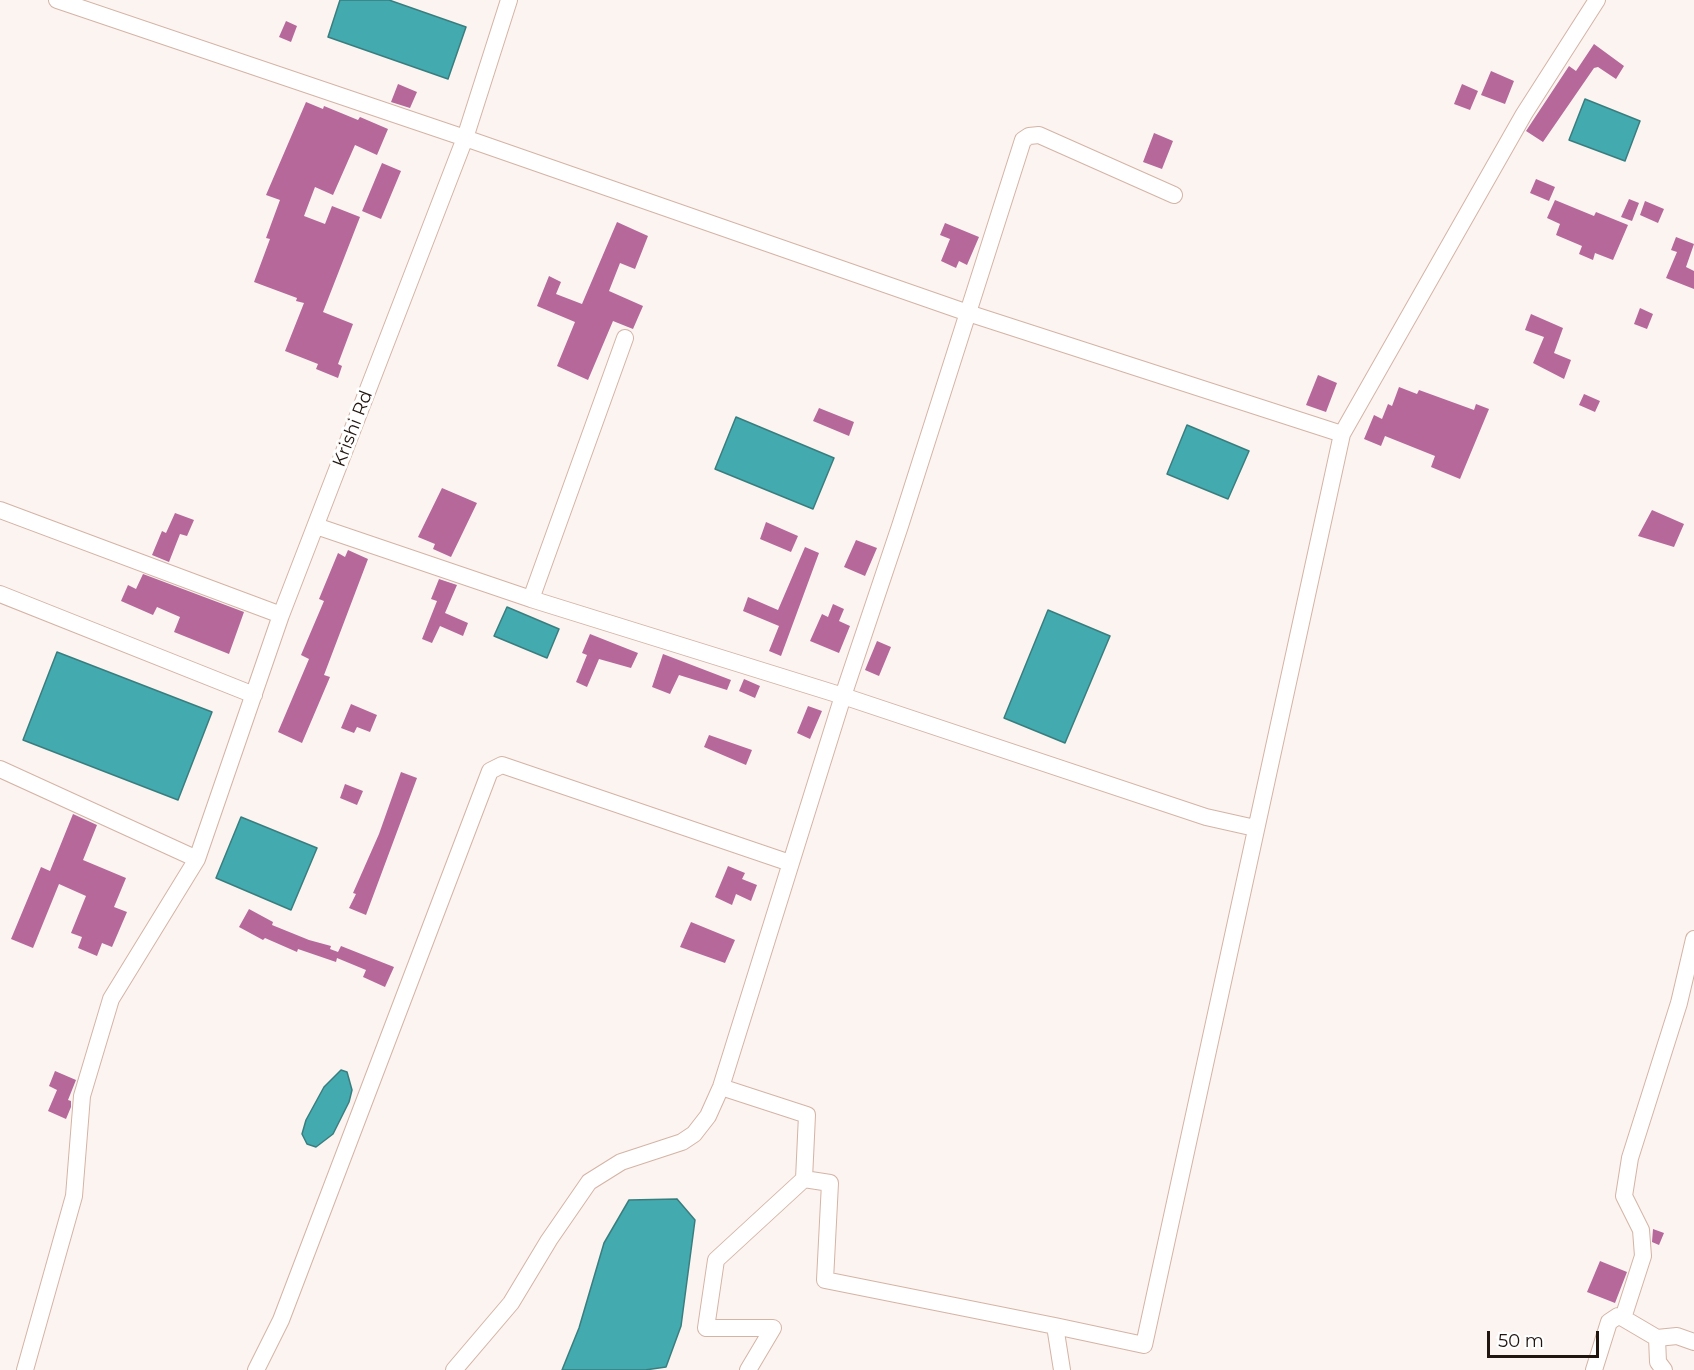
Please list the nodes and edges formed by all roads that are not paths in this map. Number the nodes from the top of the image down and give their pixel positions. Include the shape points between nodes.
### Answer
1 (57, 0) edge
2 (509, 0) edge
3 (1598, 0) edge
4 (465, 138) junction
5 (1174, 195) dead end
6 (968, 313) junction
7 (625, 338) dead end
8 (1342, 434) junction
9 (0, 510) edge
10 (316, 526) junction
11 (0, 594) edge
12 (531, 599) junction
13 (281, 615) junction
14 (254, 695) junction
15 (843, 696) junction
16 (0, 769) edge
17 (1254, 828) junction
18 (197, 859) junction
19 (790, 863) junction
20 (1694, 939) edge
21 (721, 1087) junction
22 (804, 1179) junction
23 (1623, 1318) junction
24 (1055, 1326) junction
25 (1657, 1338) junction
26 (1694, 1342) edge
27 (25, 1370) edge
28 (256, 1370) edge
29 (454, 1370) edge
30 (748, 1370) edge
31 (1062, 1370) edge
32 (1594, 1370) edge
33 (1664, 1370) edge

1 - 4 street
2 - 4 street, Krishi Rd
3 - 8 street via 1524,114
4 - 6 street
4 - 10 street, Krishi Rd
5 - 6 street via 1039,135 1029,136 1020,148
6 - 8 street
6 - 15 street
7 - 12 street
8 - 17 street
9 - 13 street
10 - 12 street
10 - 13 street, Krishi Rd
11 - 14 street
12 - 15 street
13 - 14 street, Krishi Rd
14 - 18 street, Krishi Rd
15 - 17 street via 1206,818
15 - 19 street
16 - 18 street
17 - 24 street via 1144,1345
18 - 27 street, Krishi Rd via 111,999 82,1096 74,1196
19 - 21 street
19 - 28 street via 502,765 490,771 280,1320
20 - 23 street via 1676,1013 1630,1158 1624,1196 1641,1230 1643,1256
21 - 22 street via 807,1115
21 - 29 street via 708,1116 694,1134 682,1142 621,1162 589,1182 511,1303
22 - 24 street via 830,1183 825,1280
22 - 30 street via 716,1260 706,1328 772,1329
23 - 25 street
23 - 32 street via 1618,1316 1609,1322
24 - 31 street
25 - 26 street via 1677,1336
25 - 33 street via 1658,1362

